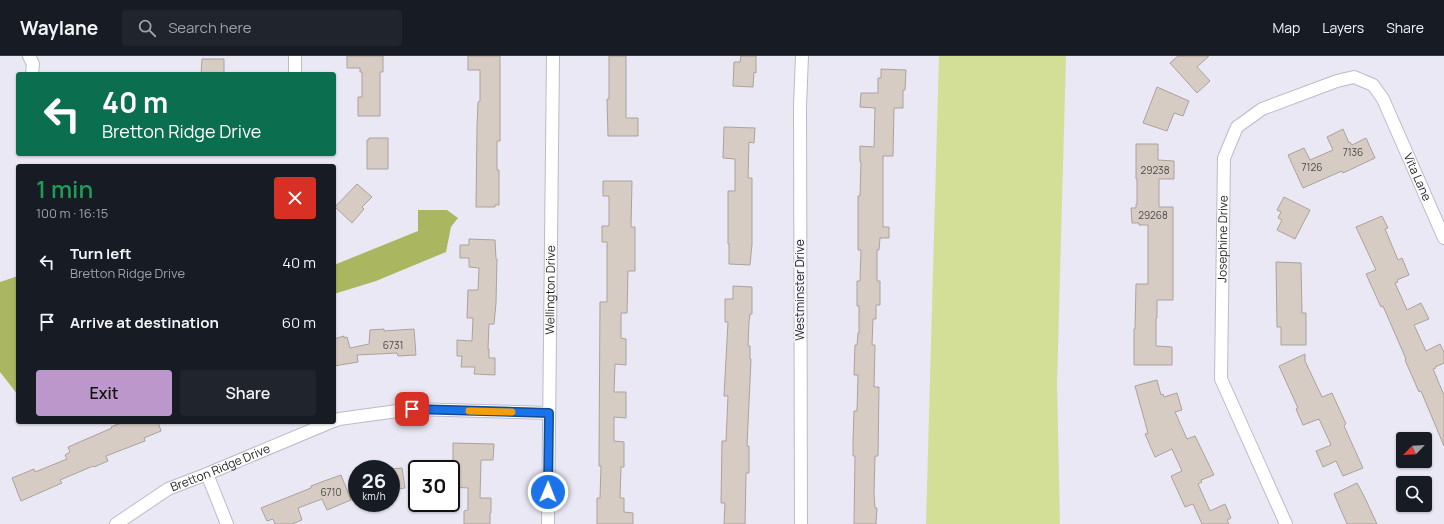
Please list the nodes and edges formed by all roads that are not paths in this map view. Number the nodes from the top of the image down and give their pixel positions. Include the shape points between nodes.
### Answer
1 (29, 56) edge
2 (295, 56) edge
3 (553, 56) edge
4 (802, 56) edge
5 (32, 72) edge
6 (295, 72) edge
7 (1390, 117) joint
8 (1444, 238) edge
9 (549, 413) junction
10 (336, 420) edge
11 (326, 424) edge
12 (207, 474) junction
13 (116, 524) edge
14 (227, 524) edge
15 (548, 524) edge
16 (801, 524) edge
17 (1286, 524) edge

1 - 5 street via 33,64
2 - 6 street
3 - 9 street, Wellington Drive
4 - 16 street, Westminster Drive
7 - 8 street, Vita Lane
7 - 17 street, Josephine Drive via 1383,99 1373,85 1354,78 1337,81 1262,109 1237,127 1224,158 1221,379
9 - 10 street via 412,409
9 - 15 street, Wellington Drive
11 - 12 street, Bretton Ridge Drive
12 - 13 street, Bretton Ridge Drive via 168,489
12 - 14 street

